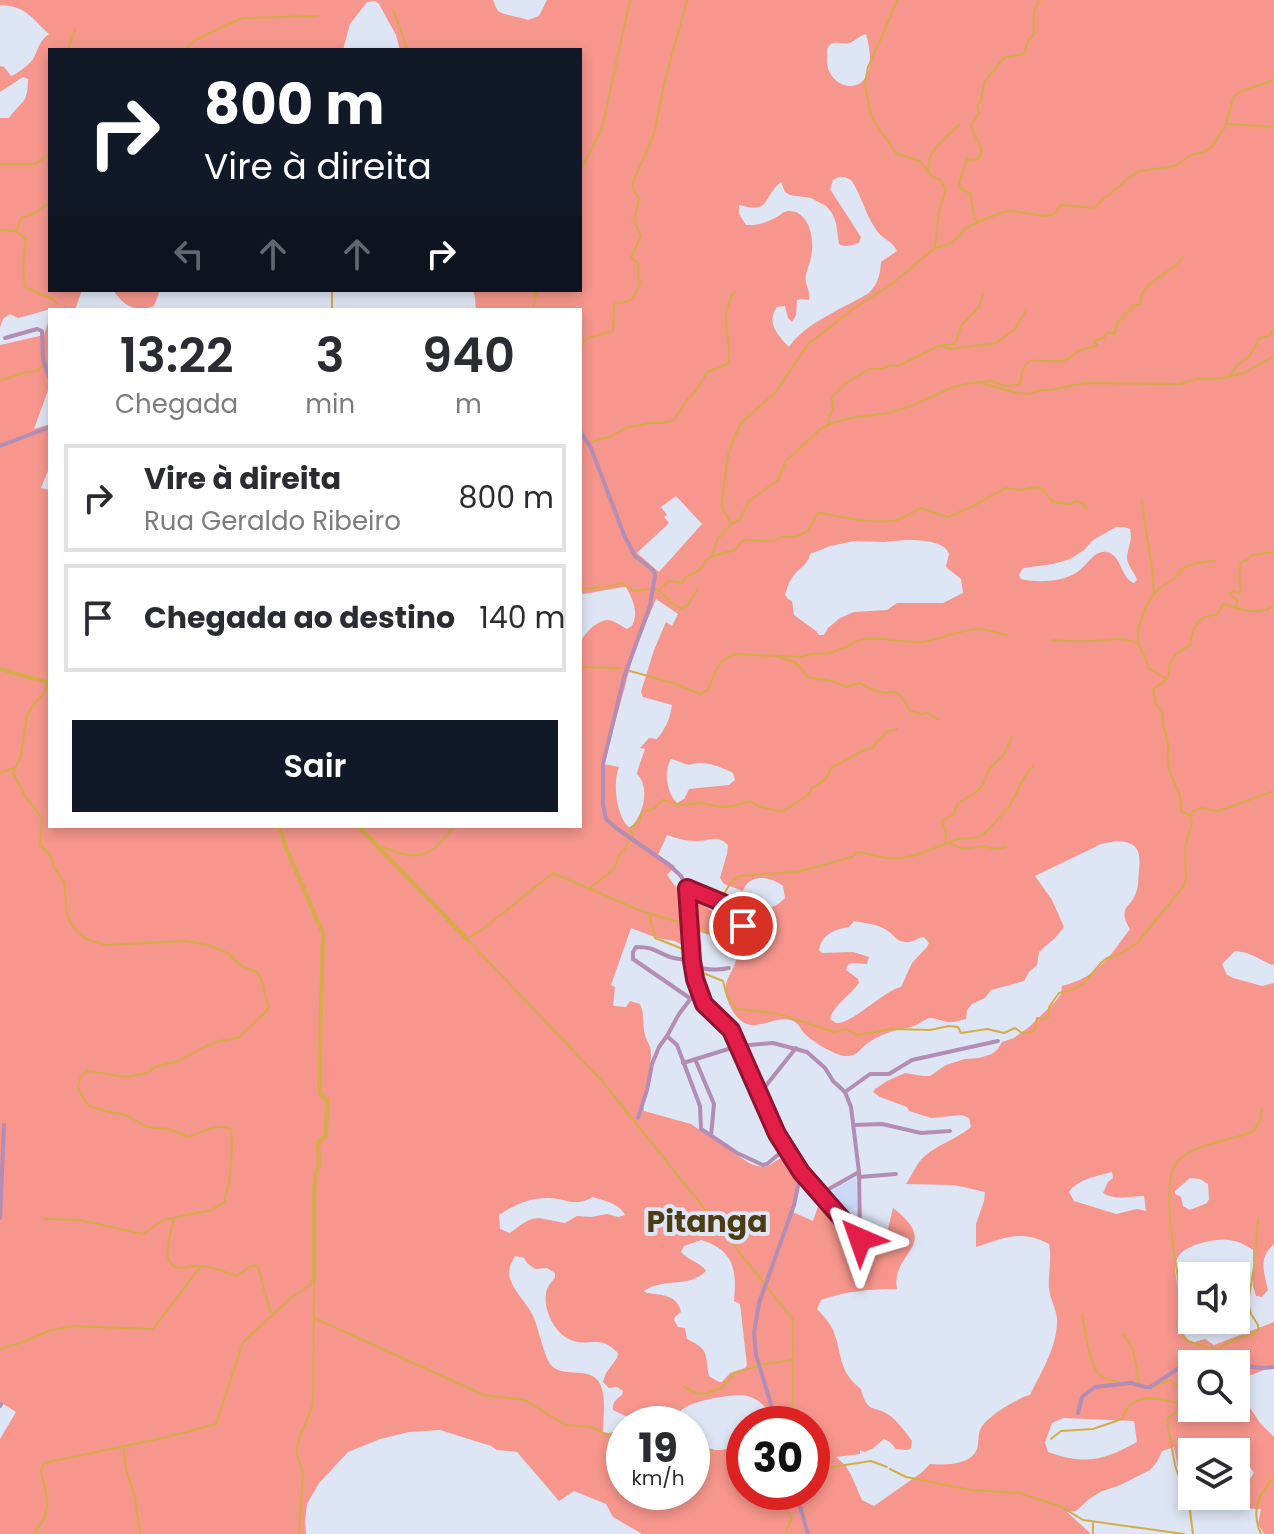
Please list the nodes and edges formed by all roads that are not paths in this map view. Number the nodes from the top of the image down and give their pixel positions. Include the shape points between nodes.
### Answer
1 (5, 338) dead end
2 (48, 374) edge
3 (48, 428) edge
4 (582, 434) edge
5 (0, 446) edge
6 (687, 888) junction
7 (743, 926) dead end
8 (693, 964) junction
9 (729, 968) dead end
10 (698, 989) junction
11 (691, 999) junction
12 (667, 1036) junction
13 (998, 1041) dead end
14 (738, 1046) junction
15 (796, 1048) junction
16 (695, 1059) junction
17 (683, 1063) junction
18 (845, 1092) junction
19 (760, 1093) junction
20 (638, 1118) dead end
21 (4, 1125) dead end
22 (854, 1125) junction
23 (950, 1131) dead end
24 (711, 1136) junction
25 (786, 1148) junction
26 (801, 1172) junction
27 (896, 1174) dead end
28 (859, 1175) junction
29 (820, 1194) junction
30 (0, 1218) edge
31 (1250, 1367) edge
32 (1274, 1367) edge
33 (1178, 1369) edge
34 (772, 1406) edge
35 (1078, 1413) dead end
36 (801, 1510) edge
37 (808, 1534) edge

1 - 2 street via 42,331
3 - 5 street
4 - 6 street via 624,535 635,556 655,575 603,764 606,819 668,864
6 - 7 street via 723,903
6 - 8 street
8 - 9 street via 703,970
8 - 10 street
8 - 11 street via 645,947 636,947 633,956
10 - 11 street
10 - 14 street
11 - 12 street
12 - 17 street via 677,1045
12 - 20 street via 652,1064
13 - 18 street via 912,1060 889,1074 870,1074
14 - 15 street via 773,1043
14 - 16 street
14 - 19 street
15 - 18 street via 825,1068
15 - 19 street
16 - 17 street
16 - 24 street via 714,1104
17 - 24 street via 700,1106 701,1129
18 - 22 street
19 - 25 street
21 - 30 street
22 - 23 street
22 - 28 street
24 - 25 street via 763,1165
25 - 26 street
26 - 29 street
26 - 34 street via 754,1333
27 - 28 street
28 - 29 street
28 - 29 street via 859,1240
31 - 32 street
33 - 35 street via 1150,1387 1095,1387 1082,1397
36 - 37 street

